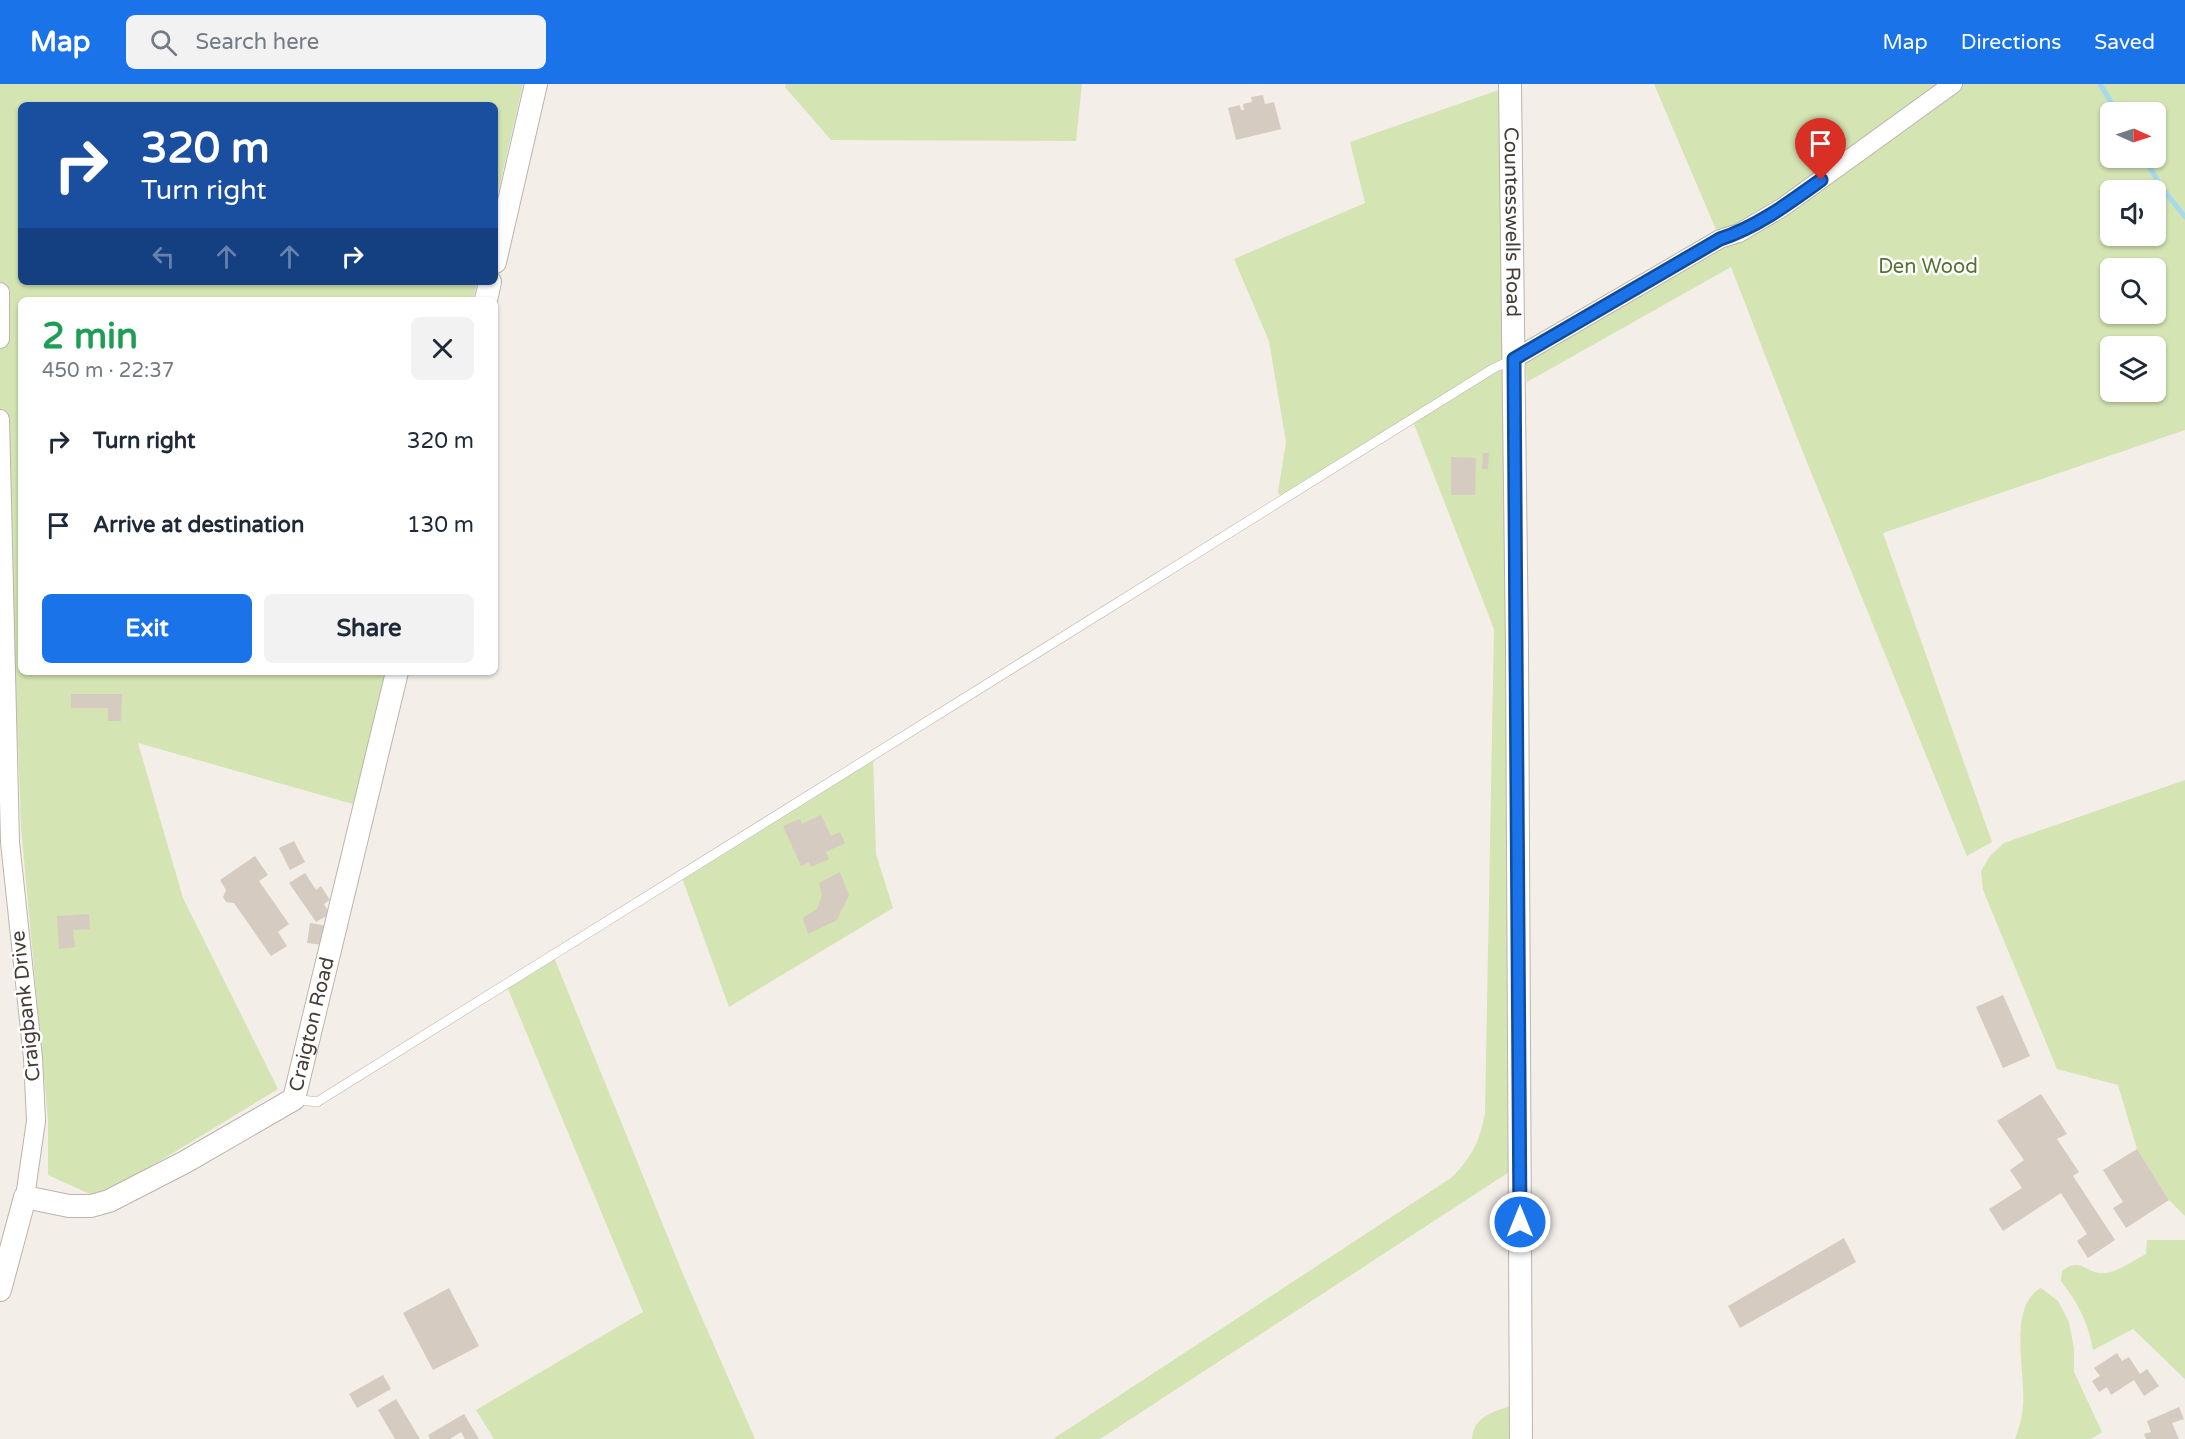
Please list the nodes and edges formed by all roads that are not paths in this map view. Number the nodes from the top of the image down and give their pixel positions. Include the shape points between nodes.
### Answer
1 (536, 84) edge
2 (1510, 84) edge
3 (1953, 84) edge
4 (498, 249) edge
5 (0, 292) edge
6 (0, 339) edge
7 (1514, 359) junction
8 (0, 419) edge
9 (396, 675) edge
10 (8, 910) edge
11 (294, 1099) junction
12 (25, 1197) junction
13 (0, 1290) edge
14 (1521, 1439) edge

1 - 4 street
2 - 7 street, Countesswells Road
3 - 7 street via 1783,207 1720,239
5 - 6 street
7 - 11 lane via 1430,407 317,1102
7 - 14 street, Countesswells Road
8 - 10 street, Craigbank Drive via 10,842
9 - 11 street, Craigton Road
10 - 12 street, Craigbank Drive via 33,1058 36,1121
11 - 12 street, Craigton Road via 109,1201 69,1206
12 - 13 street

